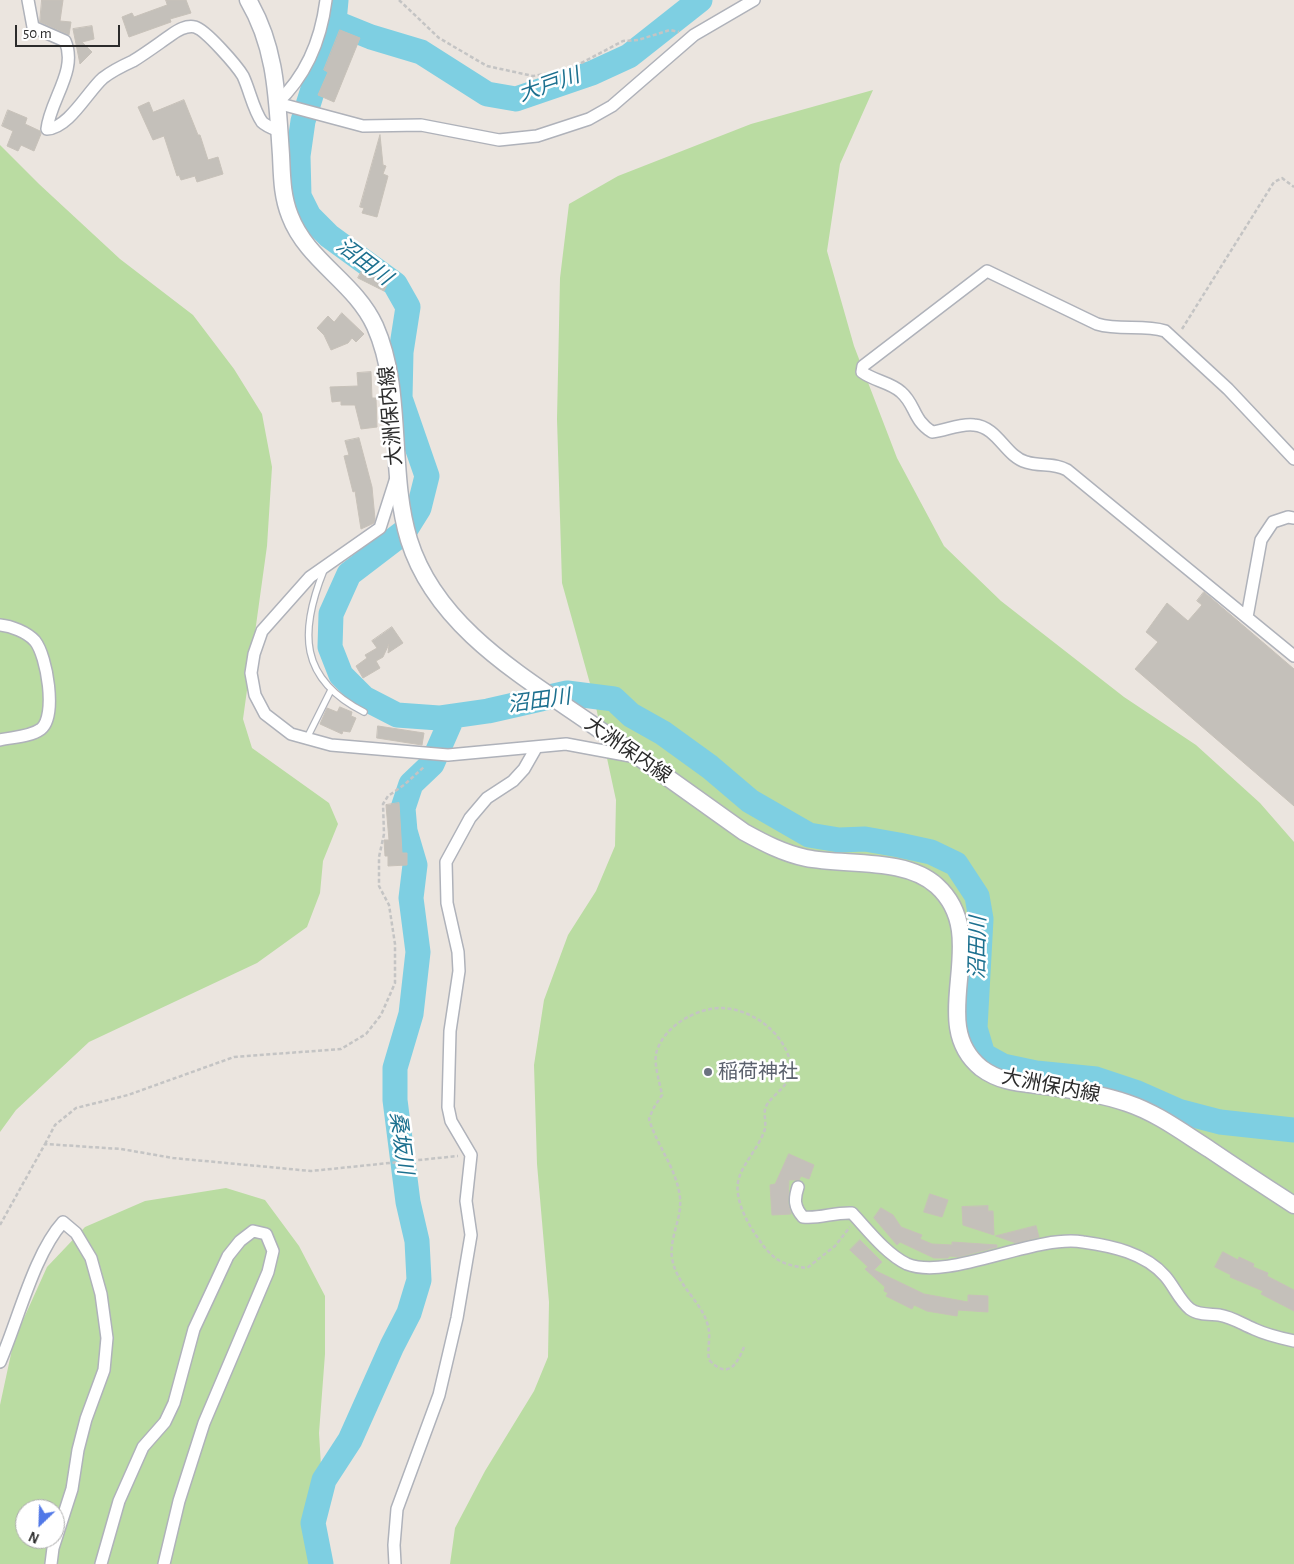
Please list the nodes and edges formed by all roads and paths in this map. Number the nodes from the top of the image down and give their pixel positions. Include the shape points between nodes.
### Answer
1 (28, 0) edge
2 (248, 0) edge
3 (326, 0) edge
4 (399, 0) edge
5 (754, 0) edge
6 (694, 34) junction
7 (277, 103) junction
8 (279, 132) junction
9 (1294, 187) edge
10 (1176, 339) junction
11 (1294, 459) edge
12 (397, 476) junction
13 (1294, 518) edge
14 (325, 568) junction
15 (1247, 617) junction
16 (0, 626) edge
17 (1294, 656) edge
18 (331, 690) junction
19 (364, 712) dead end
20 (307, 738) junction
21 (0, 740) edge
22 (536, 748) junction
23 (433, 754) junction
24 (640, 758) junction
25 (45, 1144) junction
26 (471, 1155) junction
27 (798, 1187) dead end
28 (1294, 1206) edge
29 (857, 1218) junction
30 (0, 1225) edge
31 (1294, 1341) edge
32 (744, 1347) dead end
33 (0, 1362) edge
34 (51, 1564) edge
35 (101, 1564) edge
36 (164, 1564) edge
37 (395, 1564) edge

1 - 8 street via 33,27 65,41 69,49 69,62 47,129 68,118 102,79 115,70 181,28 197,27 242,75 263,124
2 - 7 main road, 大洲保内線 via 261,22 273,61
3 - 7 street via 323,25 307,67 292,89
4 - 6 path via 439,38 487,66 533,76 568,70 623,41 670,30
5 - 6 street
6 - 7 street via 612,106 589,119 530,137 499,140 429,126 363,126
7 - 8 main road, 大洲保内線
8 - 12 main road, 大洲保内線 via 282,191 290,218 304,243 357,297 374,324 385,353
9 - 10 path via 1282,178 1274,182
10 - 11 street
10 - 15 street via 1155,328 1109,328 1097,324 987,271 881,350 863,366 862,372 901,391 923,426 932,432 974,424 998,437 1006,448 1025,462 1057,464 1067,470
12 - 14 street via 380,528
12 - 24 main road, 大洲保内線 via 409,541 445,607 491,652
13 - 15 street via 1273,522 1261,540
14 - 18 lane via 313,601 307,638 318,672
14 - 20 street via 310,577 262,631 251,673 255,695 265,714 291,734
15 - 17 street
16 - 21 street via 8,626 34,640 40,651 46,673 49,717 41,728 29,735
18 - 19 lane
18 - 20 lane
20 - 23 street via 331,745
22 - 23 street
22 - 24 street via 566,744
22 - 26 street via 513,781 487,798 470,818 446,862 447,903 459,971 450,1031 448,1107 451,1121
23 - 25 path via 427,764 388,796 383,804 379,886 389,905 395,944 395,983 380,1015 366,1034 341,1049 234,1057 128,1095 76,1108 55,1125
24 - 28 main road, 大洲保内線 via 744,832 788,854 907,870 924,876 948,897 957,914 962,943 957,1023 967,1052 990,1074 1008,1082 1103,1096 1151,1113
25 - 26 path via 121,1149 173,1158 310,1172
25 - 30 path
26 - 37 street via 466,1201 471,1235 457,1318 439,1395 397,1509
27 - 29 street via 796,1209 803,1217 817,1219 840,1212 852,1213
29 - 31 street via 869,1233 910,1264 931,1267 1062,1240 1135,1254 1154,1264 1191,1310 1236,1320 1273,1337
29 - 32 path via 834,1246 806,1268 777,1261 752,1230 740,1202 738,1178 766,1128 764,1113 767,1104 790,1079 791,1066 782,1043 766,1024 742,1012 722,1008 702,1012 671,1028 659,1042 656,1057 662,1095 650,1120 678,1182 680,1216 673,1239 672,1258 678,1277 708,1326 709,1360 717,1368 728,1370 735,1365
33 - 34 street via 53,1234 63,1222 76,1233 91,1258 107,1338 104,1370 86,1419 72,1490
35 - 36 street via 119,1501 143,1447 165,1422 174,1403 194,1329 228,1256 253,1231 266,1234 273,1251 268,1272 204,1423 179,1501

